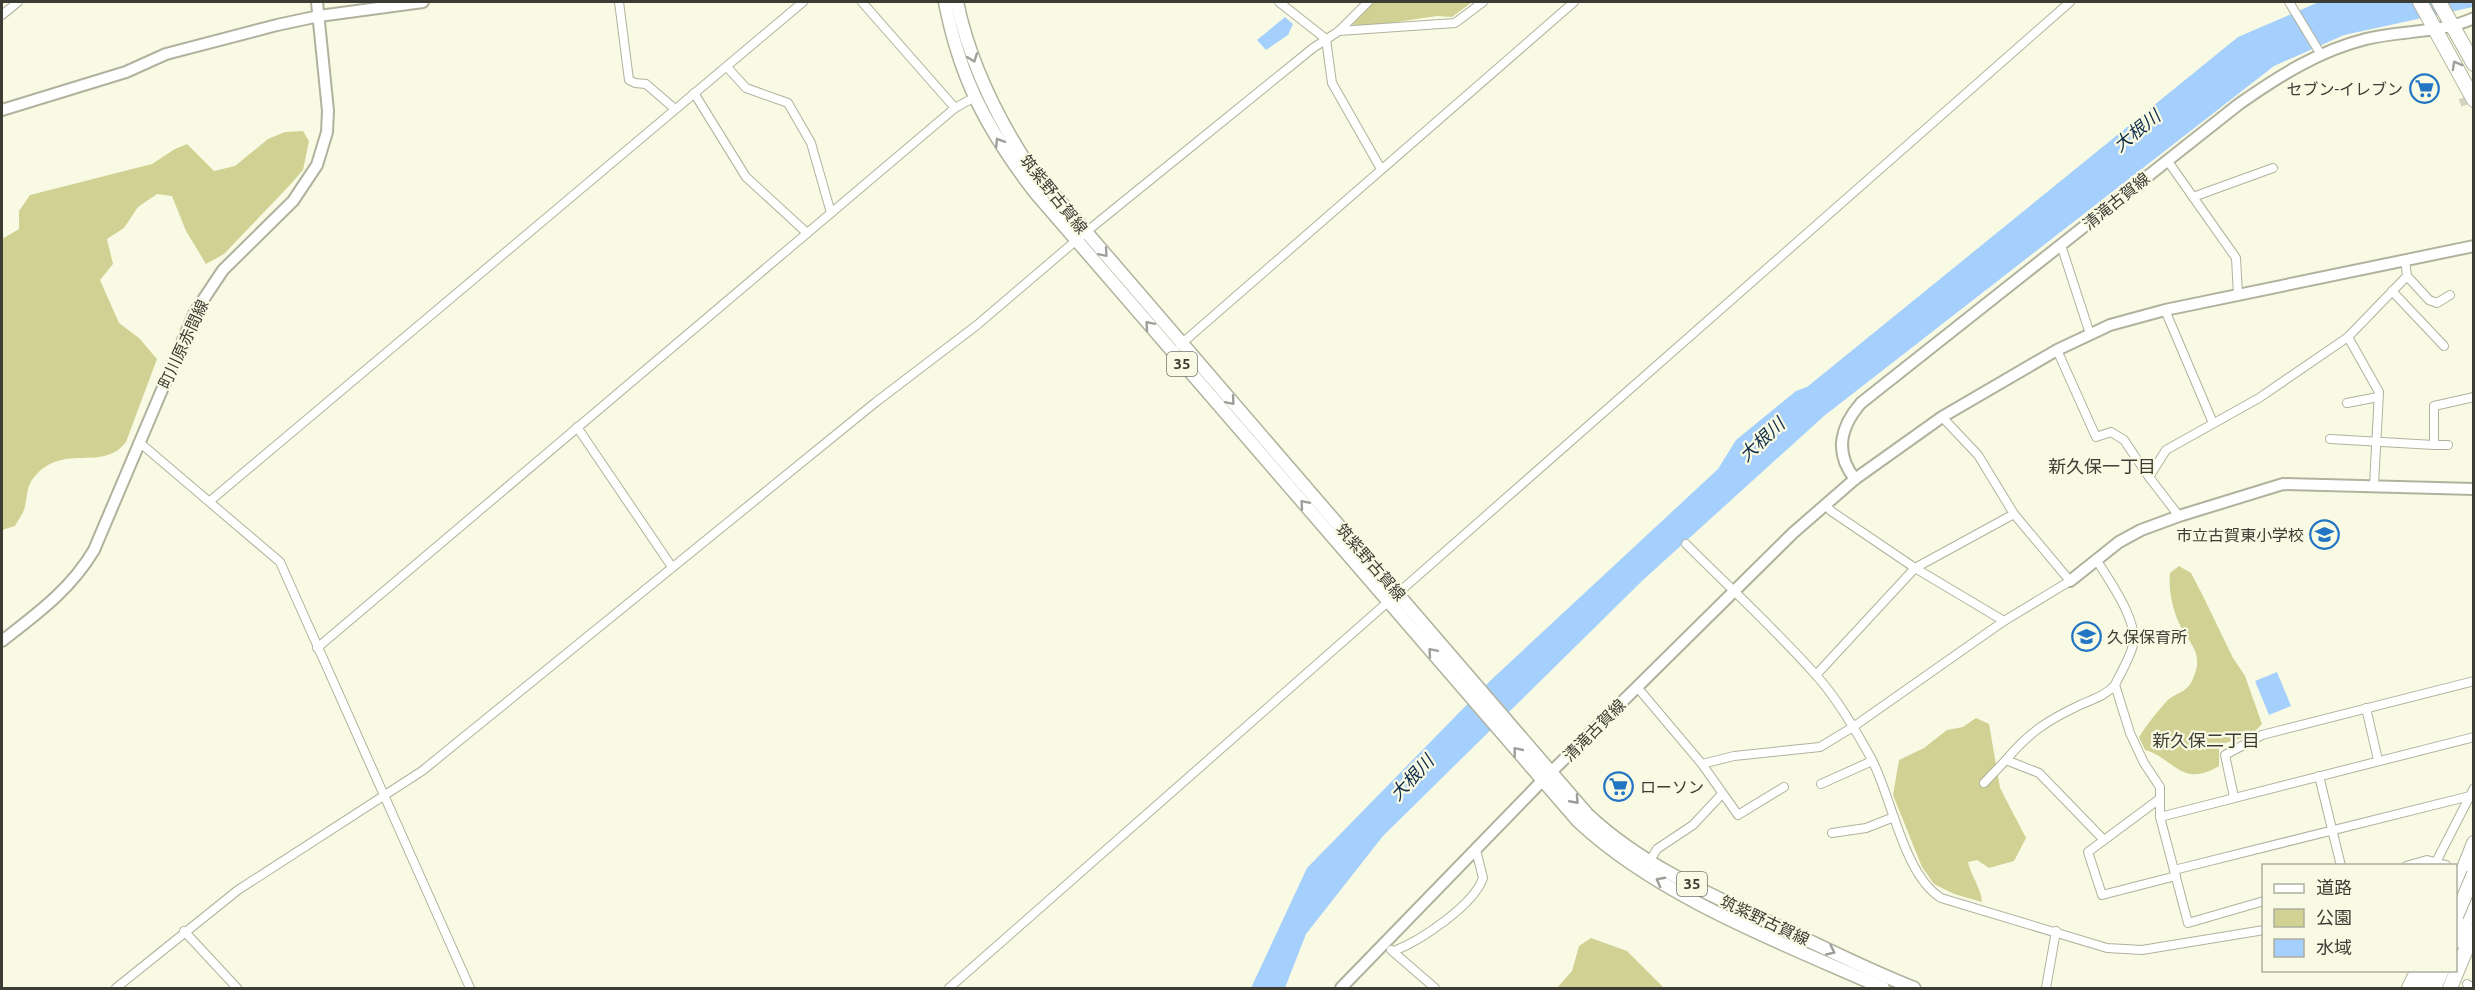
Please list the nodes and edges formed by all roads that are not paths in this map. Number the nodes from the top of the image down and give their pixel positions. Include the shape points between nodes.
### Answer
1 (18, 2) edge
2 (317, 2) edge
3 (423, 2) edge
4 (619, 2) edge
5 (803, 2) edge
6 (862, 2) edge
7 (945, 2) edge
8 (957, 2) edge
9 (1279, 2) edge
10 (1368, 2) edge
11 (1483, 2) edge
12 (1574, 2) edge
13 (2070, 2) edge
14 (2420, 2) edge
15 (2439, 2) edge
16 (2290, 3) edge
17 (2, 15) edge
18 (318, 16) junction
19 (2474, 18) edge
20 (2451, 22) junction
21 (2434, 25) junction
22 (1339, 31) junction
23 (1326, 39) junction
24 (2319, 51) junction
25 (2474, 64) edge
26 (727, 67) junction
27 (694, 93) junction
28 (973, 98) junction
29 (2474, 100) edge
30 (955, 108) junction
31 (675, 109) junction
32 (2, 110) edge
33 (2167, 160) junction
34 (2273, 168) dead end
35 (1381, 169) junction
36 (2193, 197) junction
37 (831, 213) junction
38 (1086, 232) junction
39 (807, 233) junction
40 (1076, 242) junction
41 (2061, 245) junction
42 (2474, 246) edge
43 (2405, 260) junction
44 (2407, 276) junction
45 (2392, 291) junction
46 (2238, 295) junction
47 (2450, 295) dead end
48 (2166, 310) junction
49 (2090, 334) junction
50 (2348, 337) junction
51 (2444, 346) dead end
52 (1177, 348) junction
53 (2057, 350) junction
54 (2378, 397) junction
55 (2474, 397) edge
56 (2347, 403) dead end
57 (1942, 417) junction
58 (2213, 423) junction
59 (577, 427) junction
60 (2330, 439) dead end
61 (139, 442) junction
62 (2376, 442) junction
63 (2434, 445) junction
64 (2448, 445) dead end
65 (2149, 477) junction
66 (1855, 479) junction
67 (2374, 485) junction
68 (2474, 489) edge
69 (210, 501) junction
70 (1825, 504) junction
71 (2014, 514) junction
72 (2179, 516) junction
73 (1686, 544) dead end
74 (2096, 559) junction
75 (672, 567) junction
76 (1915, 568) junction
77 (2070, 580) junction
78 (1733, 592) junction
79 (1392, 596) junction
80 (2004, 621) junction
81 (2, 641) edge
82 (317, 648) junction
83 (1816, 675) junction
84 (2474, 681) edge
85 (2115, 684) junction
86 (1637, 687) junction
87 (2366, 708) junction
88 (1505, 727) junction
89 (1853, 727) junction
90 (2474, 737) edge
91 (2006, 760) junction
92 (2378, 760) junction
93 (1872, 761) junction
94 (1702, 764) junction
95 (1551, 772) junction
96 (2319, 776) junction
97 (1542, 781) junction
98 (1984, 783) dead end
99 (1821, 784) dead end
100 (1784, 787) dead end
101 (2474, 788) edge
102 (1722, 795) junction
103 (383, 796) junction
104 (2470, 796) junction
105 (2234, 797) junction
106 (2158, 800) junction
107 (1894, 817) junction
108 (2160, 817) junction
109 (2332, 829) junction
110 (1832, 833) dead end
111 (2104, 840) junction
112 (2474, 843) edge
113 (1476, 850) junction
114 (1649, 862) junction
115 (2341, 864) edge
116 (2413, 864) edge
117 (2436, 864) edge
118 (2175, 873) junction
119 (2474, 874) edge
120 (2457, 886) edge
121 (2474, 900) edge
122 (2262, 903) edge
123 (2457, 914) edge
124 (2474, 925) edge
125 (2262, 930) edge
126 (2474, 930) edge
127 (184, 931) junction
128 (2056, 931) junction
129 (2457, 939) edge
130 (1389, 949) junction
131 (2457, 961) edge
132 (2457, 971) edge
133 (2417, 972) edge
134 (2430, 972) edge
135 (2441, 972) edge
136 (2451, 972) edge
137 (2457, 972) edge
138 (116, 988) edge
139 (237, 988) edge
140 (470, 988) edge
141 (949, 988) edge
142 (1341, 988) edge
143 (1435, 988) edge
144 (1883, 988) edge
145 (1914, 988) edge
146 (2046, 988) edge
147 (2409, 988) edge
148 (2422, 988) edge
149 (2434, 988) edge
150 (2443, 988) edge
151 (2450, 988) edge

1 - 17 street
2 - 18 main road, 町川原赤間線
3 - 18 main road
4 - 31 street via 629,80 646,84
5 - 26 street
6 - 30 street
7 - 28 main road, 筑紫野古賀線 / 35
8 -> 38 main road, 筑紫野古賀線 / 35 via 973,58 1009,135
9 - 23 street
10 - 22 street
11 - 22 street via 1455,23
12 - 35 street
13 - 79 street
14 - 21 highway
15 - 20 highway
16 - 24 street
18 - 32 main road via 166,54 106,79
18 - 61 main road, 町川原赤間線 via 328,111 327,132 317,165 293,201 240,251 203,299
19 - 20 main road, 清滝古賀線
20 - 21 main road, 清滝古賀線
20 - 25 highway
21 - 24 main road, 清滝古賀線
29 -> 21 highway
22 - 23 street
23 - 35 street via 1332,83
23 - 38 street
24 - 33 main road, 清滝古賀線 via 2239,104
26 - 27 street
26 - 37 street via 746,88 788,103 811,143
27 - 31 street
27 - 39 street via 746,177
28 - 30 street
40 -> 28 main road, 筑紫野古賀線 / 35 via 1016,167
30 - 37 street
31 - 69 street
33 - 36 street
33 - 41 main road, 清滝古賀線
34 - 36 street
35 - 52 street
36 - 46 street via 2236,258
37 - 39 street
38 - 40 street
38 -> 52 main road, 筑紫野古賀線 / 35
39 - 59 street
52 -> 40 main road, 筑紫野古賀線 / 35
40 - 75 street
41 - 49 street
41 - 66 main road, 清滝古賀線 via 1852,413 1841,439 1841,453
42 - 43 main road, 清滝古賀線
43 - 44 street
43 - 46 main road, 清滝古賀線
44 - 45 street
44 - 47 street via 2429,300 2437,303
45 - 50 street
45 - 51 street
46 - 48 main road, 清滝古賀線
48 - 49 main road, 清滝古賀線
48 - 58 street
49 - 53 main road, 清滝古賀線
50 - 54 street via 2379,392
50 - 58 street via 2259,398
52 - 79 main road, 筑紫野古賀線 / 35
53 - 57 main road, 清滝古賀線
53 - 65 street via 2096,437 2111,432 2124,440
54 - 56 street
54 - 62 street
55 - 63 street via 2434,406
57 - 66 main road, 清滝古賀線
57 - 71 street via 1978,455
58 - 65 street via 2166,450
59 - 75 street
59 - 82 street
60 - 62 street
61 - 69 street
61 - 81 main road, 町川原赤間線 via 85,566 62,593
62 - 63 street
62 - 67 street
63 - 64 street
65 - 72 street
66 - 70 main road, 清滝古賀線
67 - 68 main road
67 - 72 main road via 2283,484
69 - 82 street via 280,562
70 - 76 street
70 - 78 main road, 清滝古賀線
71 - 76 street
71 - 77 street
72 - 74 main road via 2141,530
73 - 78 street
74 - 77 main road
74 - 85 street via 2122,602 2134,644
75 - 103 street via 422,771
76 - 80 street
76 - 83 street
77 - 80 street
78 - 83 street
78 - 86 main road, 清滝古賀線
79 - 88 main road, 筑紫野古賀線 / 35
79 - 141 street
80 - 89 street
82 - 103 street
83 - 89 street
84 - 87 street
85 - 91 street via 2107,694 2025,736
85 - 106 street via 2130,733 2160,788
86 - 94 street
86 - 95 main road, 清滝古賀線
87 - 92 street
87 - 105 street via 2262,735 2225,755
88 - 95 main road, 筑紫野古賀線 / 35
97 -> 88 main road, 筑紫野古賀線 / 35
89 - 93 street
89 - 94 street via 1820,747 1734,756
90 - 92 street
91 - 98 street
91 - 111 street via 2039,773
92 - 96 street
93 - 99 street
93 - 107 street
94 - 102 street
95 - 97 main road, 清滝古賀線
95 -> 114 main road, 筑紫野古賀線 / 35 via 1608,834
96 - 105 street
96 - 109 street
97 - 113 main road, 清滝古賀線
144 -> 97 main road, 筑紫野古賀線 / 35 via 1641,872 1601,843
100 - 102 street via 1738,815
101 - 104 street
102 - 114 street via 1693,825 1657,849
103 - 127 street via 272,866
103 - 140 street
104 - 109 street
104 - 117 street
105 - 108 street
106 - 108 street
106 - 111 street
107 - 110 street via 1866,828
107 - 128 street via 1916,870 1930,891 1962,905
108 - 118 street
109 - 115 street
109 - 118 street
111 - 118 street via 2088,852 2102,895
112 - 120 highway
113 - 130 main road, 清滝古賀線
113 - 130 street via 1483,878 1473,896 1407,946
114 -> 145 main road, 筑紫野古賀線 / 35 via 1749,913
116 - 117 street via 2427,860
118 - 122 street via 2188,922
119 - 123 highway, bridge
121 - 129 highway
124 - 131 highway
125 - 128 street via 2142,950 2107,948
126 - 132 highway
127 - 138 street
127 - 139 street
128 - 146 street
130 - 142 main road, 清滝古賀線
130 - 143 street
133 - 147 highway
134 - 148 highway
135 - 149 highway
136 - 150 highway
137 - 151 highway

